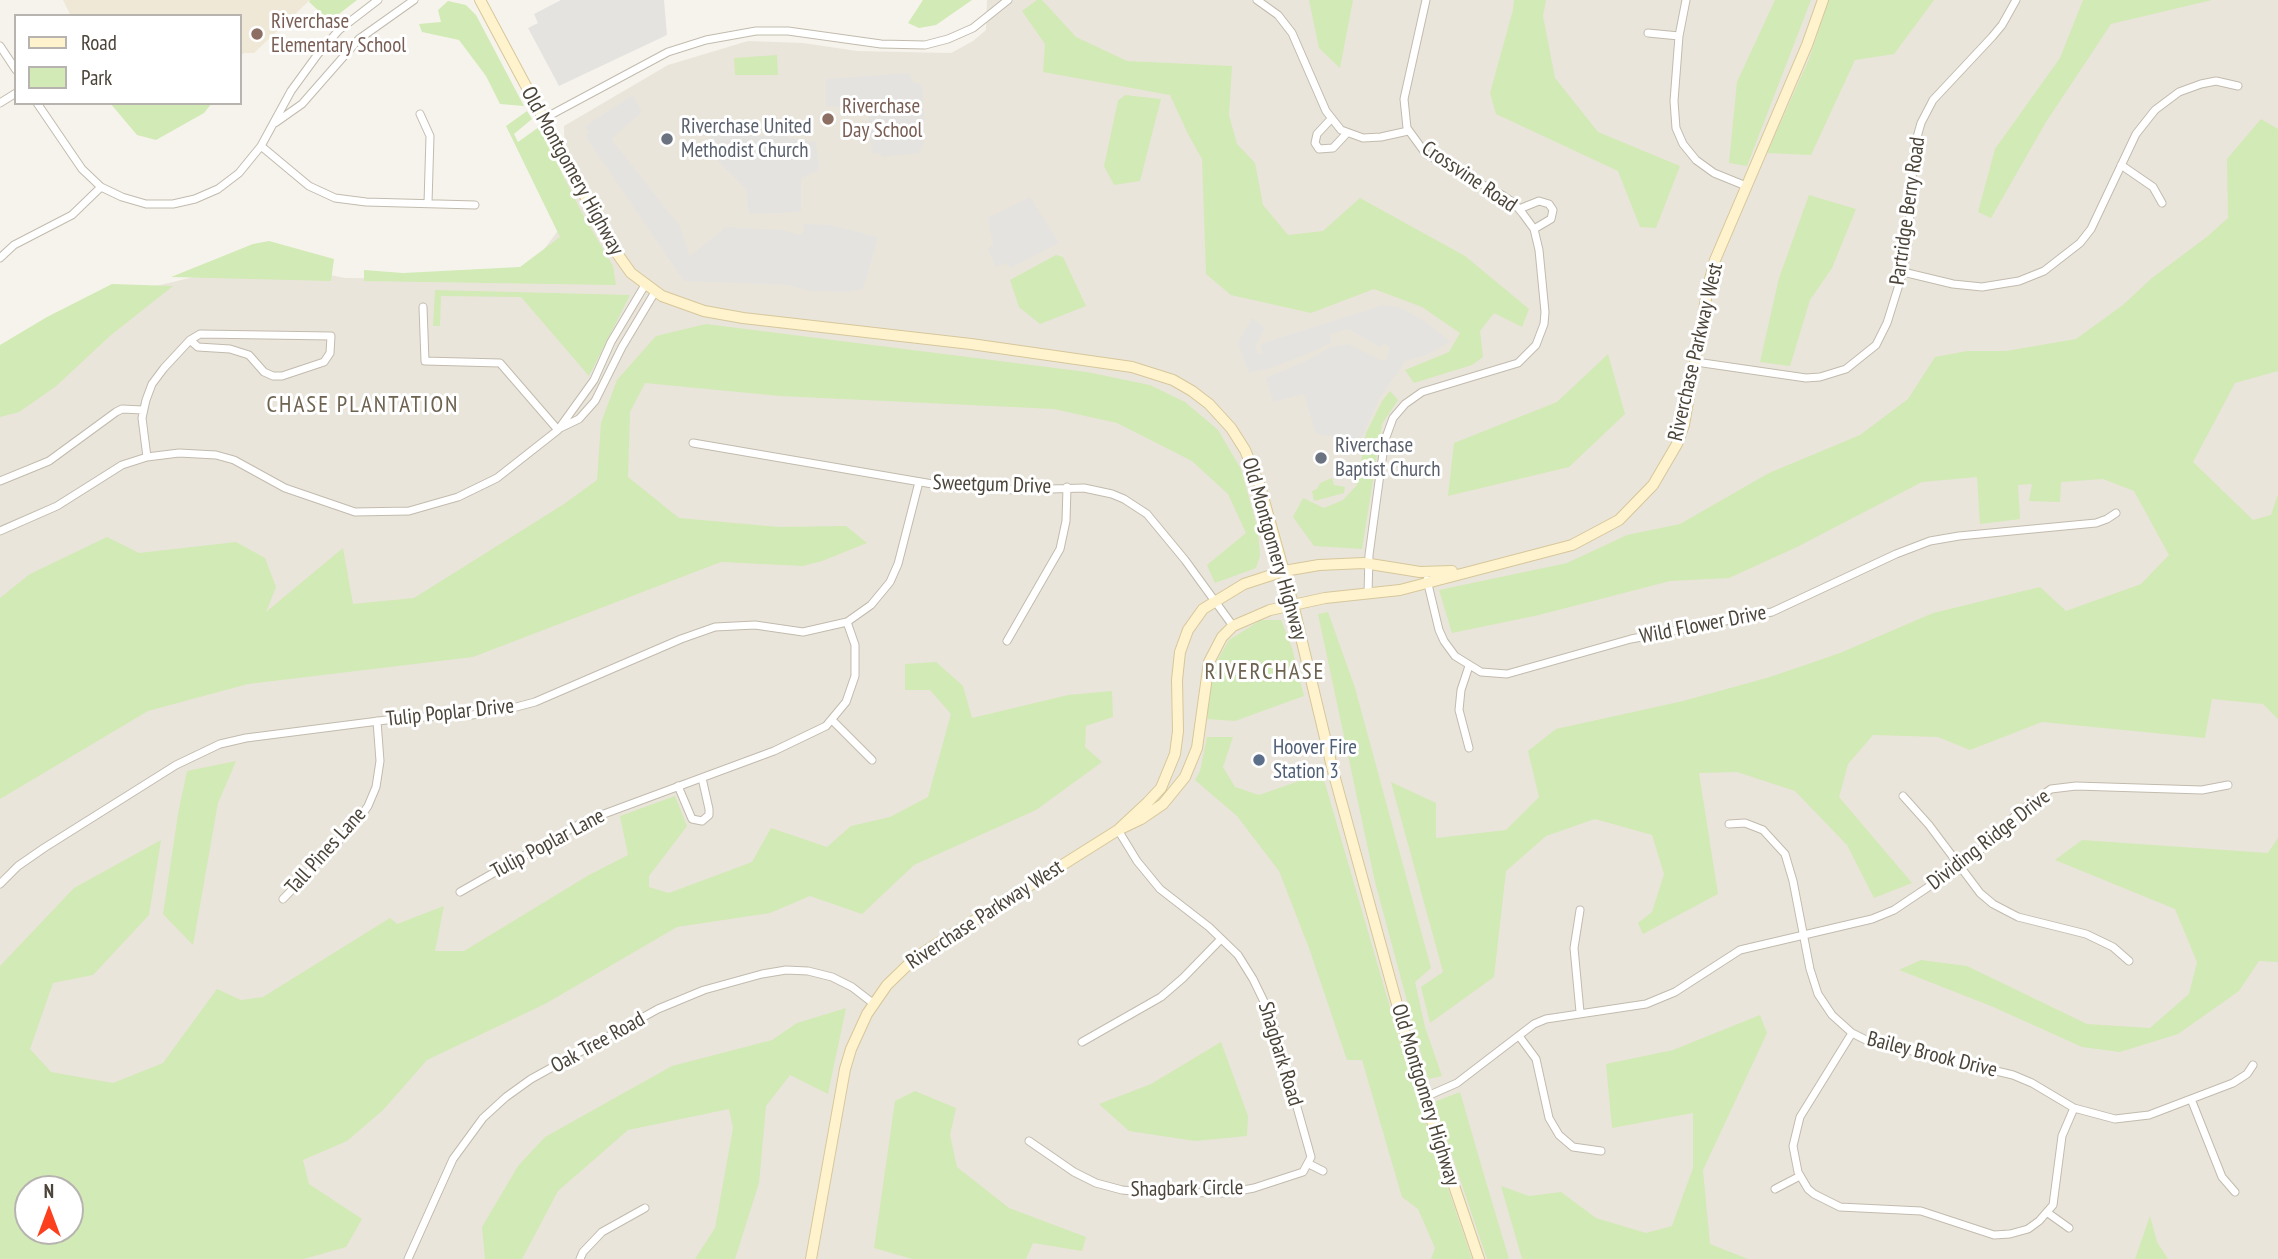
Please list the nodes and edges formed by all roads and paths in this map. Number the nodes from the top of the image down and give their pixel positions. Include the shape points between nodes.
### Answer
1 (378, 0) edge
2 (414, 0) edge
3 (473, 0) edge
4 (480, 0) edge
5 (1008, 0) edge
6 (1257, 0) edge
7 (1426, 0) edge
8 (1686, 0) edge
9 (1822, 0) edge
10 (2016, 0) edge
11 (487, 13) junction
12 (1648, 33) dead end
13 (1679, 36) junction
14 (0, 46) edge
15 (14, 67) edge
16 (2238, 86) dead end
17 (38, 105) edge
18 (420, 114) dead end
19 (543, 119) junction
20 (1331, 119) junction
21 (274, 123) junction
22 (1408, 131) junction
23 (1347, 133) junction
24 (261, 146) junction
25 (2121, 165) junction
26 (1746, 186) junction
27 (101, 187) junction
28 (428, 203) junction
29 (2162, 203) dead end
30 (475, 205) dead end
31 (1518, 209) junction
32 (1534, 229) junction
33 (0, 258) edge
34 (1903, 272) junction
35 (645, 285) junction
36 (655, 292) junction
37 (423, 307) dead end
38 (190, 340) junction
39 (1696, 362) junction
40 (143, 410) junction
41 (558, 429) junction
42 (693, 443) dead end
43 (147, 457) junction
44 (0, 481) edge
45 (919, 482) junction
46 (1067, 487) junction
47 (2116, 513) dead end
48 (0, 531) edge
49 (1369, 564) junction
50 (1284, 571) junction
51 (1427, 578) junction
52 (1368, 594) junction
53 (1214, 600) junction
54 (1293, 604) junction
55 (847, 622) junction
56 (1233, 625) junction
57 (1007, 641) dead end
58 (1469, 666) junction
59 (832, 720) junction
60 (377, 721) junction
61 (1469, 748) dead end
62 (872, 760) dead end
63 (702, 778) junction
64 (2228, 785) dead end
65 (678, 786) junction
66 (1903, 796) dead end
67 (1729, 824) dead end
68 (1118, 830) junction
69 (1959, 866) junction
70 (0, 884) edge
71 (460, 892) dead end
72 (283, 899) dead end
73 (1580, 910) dead end
74 (1804, 935) junction
75 (1221, 939) junction
76 (2129, 961) dead end
77 (873, 1004) junction
78 (1580, 1012) junction
79 (1852, 1033) junction
80 (1519, 1036) junction
81 (1082, 1042) dead end
82 (2253, 1065) dead end
83 (1423, 1098) junction
84 (2191, 1099) junction
85 (2074, 1108) junction
86 (1029, 1141) dead end
87 (1601, 1151) dead end
88 (1310, 1164) junction
89 (1323, 1171) dead end
90 (1800, 1176) junction
91 (1775, 1189) dead end
92 (2235, 1192) dead end
93 (645, 1208) dead end
94 (2048, 1213) junction
95 (2069, 1228) dead end
96 (408, 1259) edge
97 (580, 1259) edge
98 (811, 1259) edge
99 (1479, 1259) edge

1 - 21 street via 318,54
2 - 21 street via 359,39 302,104
3 - 11 street
4 - 11 street, Old Montgomery Highway
5 - 19 street via 973,28 925,44 881,44 788,31 706,40 668,52
6 - 20 street via 1292,33
7 - 22 street, Crossvine Road via 1404,99
8 - 13 street
9 - 26 street, Riverchase Parkway West
10 - 34 street, Partridge Berry Road via 2002,25 1933,100 1921,123 1914,148
11 - 19 street, Old Montgomery Highway
12 - 13 street
13 - 26 street via 1674,112 1679,137 1707,169
14 - 15 street
16 - 25 street via 2216,81 2167,99 2143,123
17 - 27 street via 78,163
18 - 28 street via 430,136
19 - 35 street, Old Montgomery Highway via 611,245
20 - 23 street
20 - 23 street via 1317,134 1319,149 1333,148
21 - 24 street
22 - 23 street via 1373,138
22 - 31 street, Crossvine Road via 1426,153 1502,195
24 - 27 street via 229,181 195,200 146,204
24 - 28 street via 322,194 350,201
25 - 29 street via 2144,178
25 - 34 street via 2091,229 2044,271 1982,287
26 - 39 street, Riverchase Parkway West via 1711,274
27 - 33 street via 72,215
28 - 30 street
31 - 32 street, Crossvine Road
31 - 32 street via 1539,201 1549,204 1551,219
32 - 49 street, Crossvine Road via 1545,312 1540,337 1518,363 1422,392 1393,418 1383,451
34 - 39 street, Partridge Berry Road via 1876,345 1846,369 1806,378
35 - 36 street, Old Montgomery Highway
35 - 41 street via 594,380
36 - 41 street via 595,401 579,419
36 - 50 street, Old Montgomery Highway via 723,315 1116,363 1173,380 1203,398 1239,438 1260,486
37 - 41 street via 425,361 500,363
38 - 38 street via 200,334 331,336 324,362 282,376 264,372 249,355 198,347
38 - 40 street via 152,384
39 - 51 street, Riverchase Parkway West via 1677,444 1653,485 1619,520 1559,549
40 - 43 street
40 - 44 street via 122,409 49,461
41 - 43 street via 509,470 475,490 409,511 345,510 216,455
42 - 45 street, Sweetgum Drive
43 - 48 street via 122,465 57,506
45 - 46 street, Sweetgum Drive via 991,489
45 - 55 street, Tulip Poplar Drive via 890,582 871,605
46 - 53 street, Sweetgum Drive via 1112,494 1147,514
46 - 57 street via 1060,549
47 - 58 street, Wild Flower Drive via 2095,523 1930,541 1760,616 1631,639 1507,674
49 - 50 street, Riverchase Parkway West
49 - 51 street, Riverchase Parkway West
49 - 52 street, Crossvine Road
50 - 53 street, Riverchase Parkway West
50 - 54 street, Old Montgomery Highway
51 - 52 street, Riverchase Parkway West
51 - 58 street via 1444,641
52 - 54 street, Riverchase Parkway West
53 - 56 street, Sweetgum Drive
53 - 68 street, Riverchase Parkway West via 1195,618 1180,652 1178,731 1169,772 1161,788
54 - 56 street, Riverchase Parkway West
54 - 83 street, Old Montgomery Highway via 1333,771
55 - 59 street, Tulip Poplar Lane via 855,645 855,676 846,702
55 - 60 street, Tulip Poplar Drive via 803,632 755,625 715,627 520,706 472,715
56 - 68 street, Riverchase Parkway West via 1209,662 1197,748 1185,777 1163,804
58 - 61 street via 1459,710
59 - 62 street
59 - 63 street, Tulip Poplar Lane via 807,737
60 - 70 street, Tulip Poplar Drive via 246,738 206,749 38,852
60 - 72 street, Tall Pines Lane via 380,761 368,806
63 - 65 street, Tulip Poplar Lane
63 - 65 street via 709,809 702,821 692,819
64 - 69 street, Dividing Ridge Drive via 2202,790 2051,789
65 - 71 street, Tulip Poplar Lane via 568,829
66 - 69 street
67 - 74 street, Bailey Brook Drive via 1754,825 1778,845 1789,865
68 - 75 street, Shagbark Road via 1160,889
68 - 77 street, Riverchase Parkway West via 931,946 902,968
69 - 74 street, Dividing Ridge Drive via 1882,916
69 - 76 street via 1986,899 2008,913 2086,934
73 - 78 street via 1574,948
74 - 78 street, Dividing Ridge Drive via 1740,950 1657,1001
74 - 79 street, Bailey Brook Drive via 1822,1001
75 - 81 street via 1161,996
75 - 88 street, Shagbark Road via 1243,962 1265,999 1311,1149
77 - 96 street, Oak Tree Road via 832,977 786,970 704,990 658,1009 531,1079 483,1118 453,1159
77 - 98 street, Riverchase Parkway West via 845,1069
78 - 80 street, Dividing Ridge Drive via 1546,1018
79 - 85 street, Bailey Brook Drive via 1866,1041 2012,1075
79 - 90 street via 1797,1124 1793,1146
80 - 83 street, Dividing Ridge Drive via 1457,1083
80 - 87 street via 1536,1059 1549,1118 1559,1135 1573,1147
82 - 84 street, Bailey Brook Drive via 2234,1083
83 - 99 street, Old Montgomery Highway
84 - 85 street, Bailey Brook Drive via 2126,1119
84 - 92 street via 2222,1177
85 - 94 street via 2062,1136 2056,1198
86 - 88 street, Shagbark Circle via 1096,1183 1144,1192 1237,1192 1298,1175
88 - 89 street
90 - 91 street
90 - 94 street via 1814,1194 1840,1207 1921,1211 1983,1233 2028,1229
93 - 97 street via 602,1232
94 - 95 street

